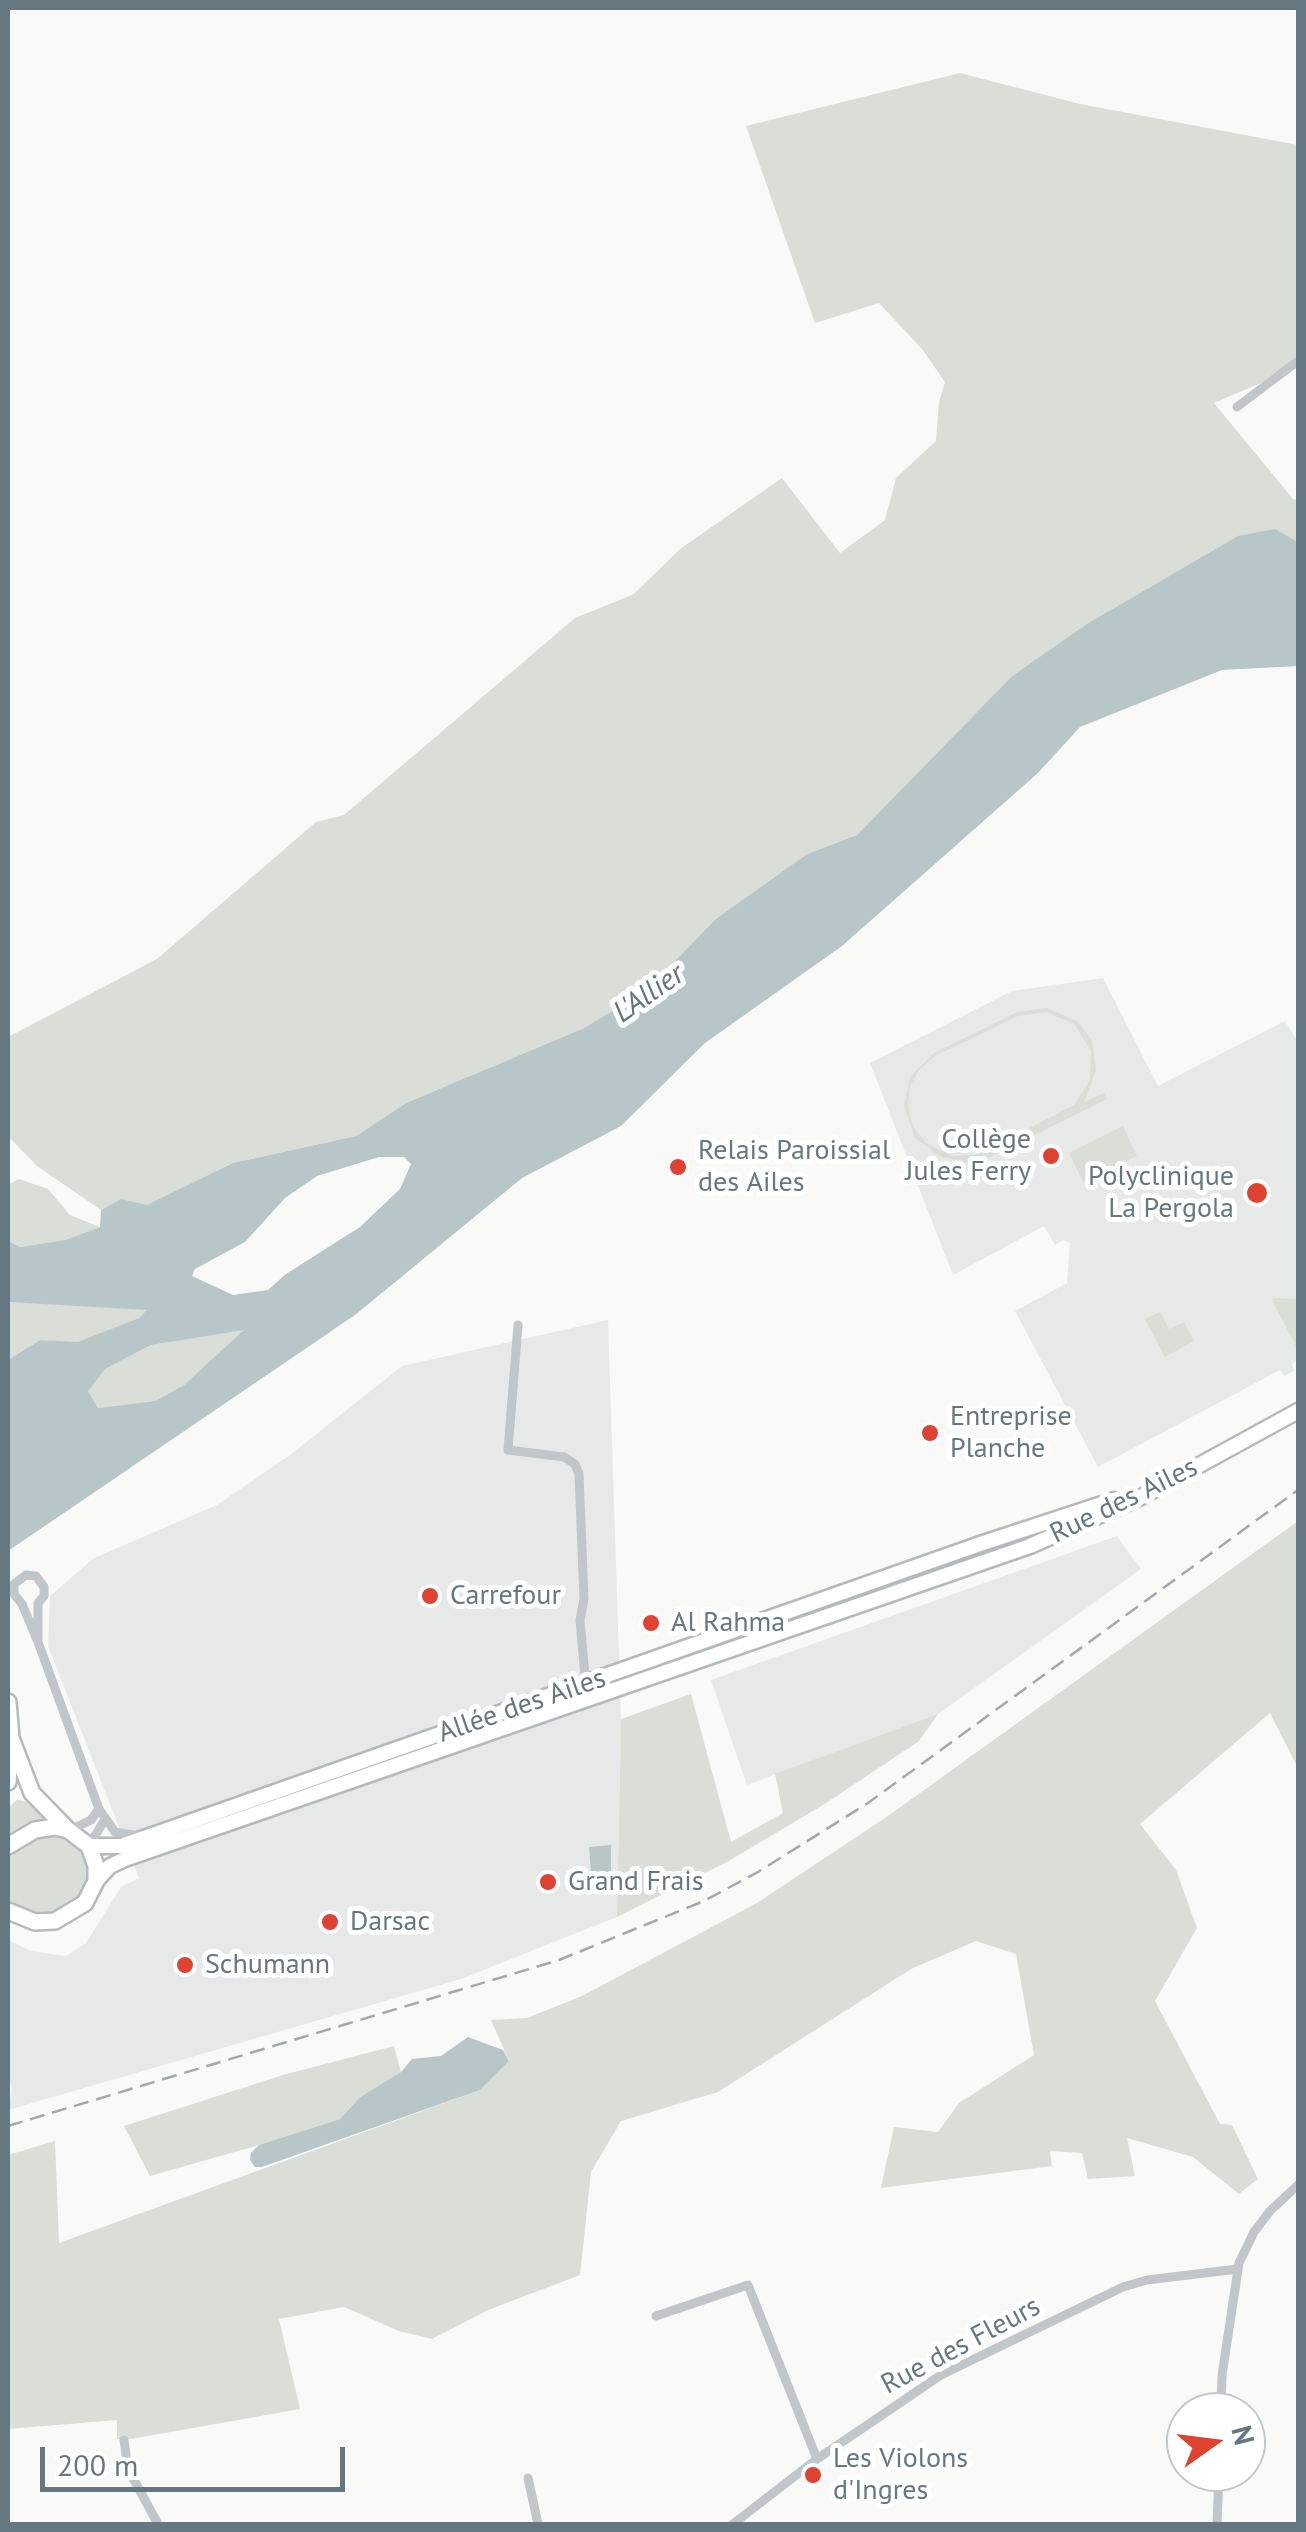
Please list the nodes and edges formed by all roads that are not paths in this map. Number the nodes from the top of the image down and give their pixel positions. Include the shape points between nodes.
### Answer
1 (1298, 361) edge
2 (1237, 408) dead end
3 (518, 1324) dead end
4 (1298, 1402) edge
5 (1298, 1411) edge
6 (953, 1556) joint
7 (942, 1576) joint
8 (10, 1595) edge
9 (38, 1603) junction
10 (22, 1604) junction
11 (38, 1642) junction
12 (586, 1691) junction
13 (8, 1702) edge
14 (10, 1738) junction
15 (8, 1758) edge
16 (8, 1782) edge
17 (102, 1814) junction
18 (68, 1830) junction
19 (143, 1837) junction
20 (88, 1845) junction
21 (8, 1846) edge
22 (96, 1881) junction
23 (8, 1911) edge
24 (1298, 2185) edge
25 (1238, 2269) junction
26 (656, 2316) dead end
27 (1222, 2392) edge
28 (124, 2440) dead end
29 (818, 2459) junction
30 (528, 2478) dead end
31 (1218, 2492) edge
32 (746, 2514) junction
33 (158, 2524) edge
34 (538, 2524) edge
35 (733, 2524) edge
36 (754, 2524) edge
37 (1217, 2524) edge

1 - 2 street
3 - 12 street via 508,1450 564,1456 579,1474
4 - 6 main road, Rue des Ailes via 1139,1490
5 - 7 main road, Rue des Ailes via 1085,1523
6 - 12 main road, Allée des Ailes
7 - 12 main road, Allée des Ailes
8 - 9 street via 21,1576 36,1576 44,1587
8 - 10 street
9 - 10 street
9 - 11 street
10 - 11 street
11 - 17 street
12 - 19 main road, Allée des Ailes
12 - 22 main road, Allée des Ailes via 125,1859
13 - 14 main road
14 - 15 main road
14 - 16 main road
14 - 18 main road via 32,1793
17 - 18 street
17 - 19 street via 115,1832
17 - 20 street
18 - 20 main road
18 - 21 main road via 36,1830
19 - 20 main road, Allée des Ailes via 121,1846
20 - 22 main road
22 - 23 main road via 85,1903 55,1921 35,1922
24 - 25 street via 1254,2232
25 - 27 street
25 - 29 street, Rue des Fleurs via 1123,2287 930,2382
26 - 29 street via 748,2285
28 - 33 street via 128,2469
29 - 32 street, Rue des Fleurs
30 - 34 street
31 - 37 street
32 - 35 street, Rue des Fleurs
32 - 36 street

